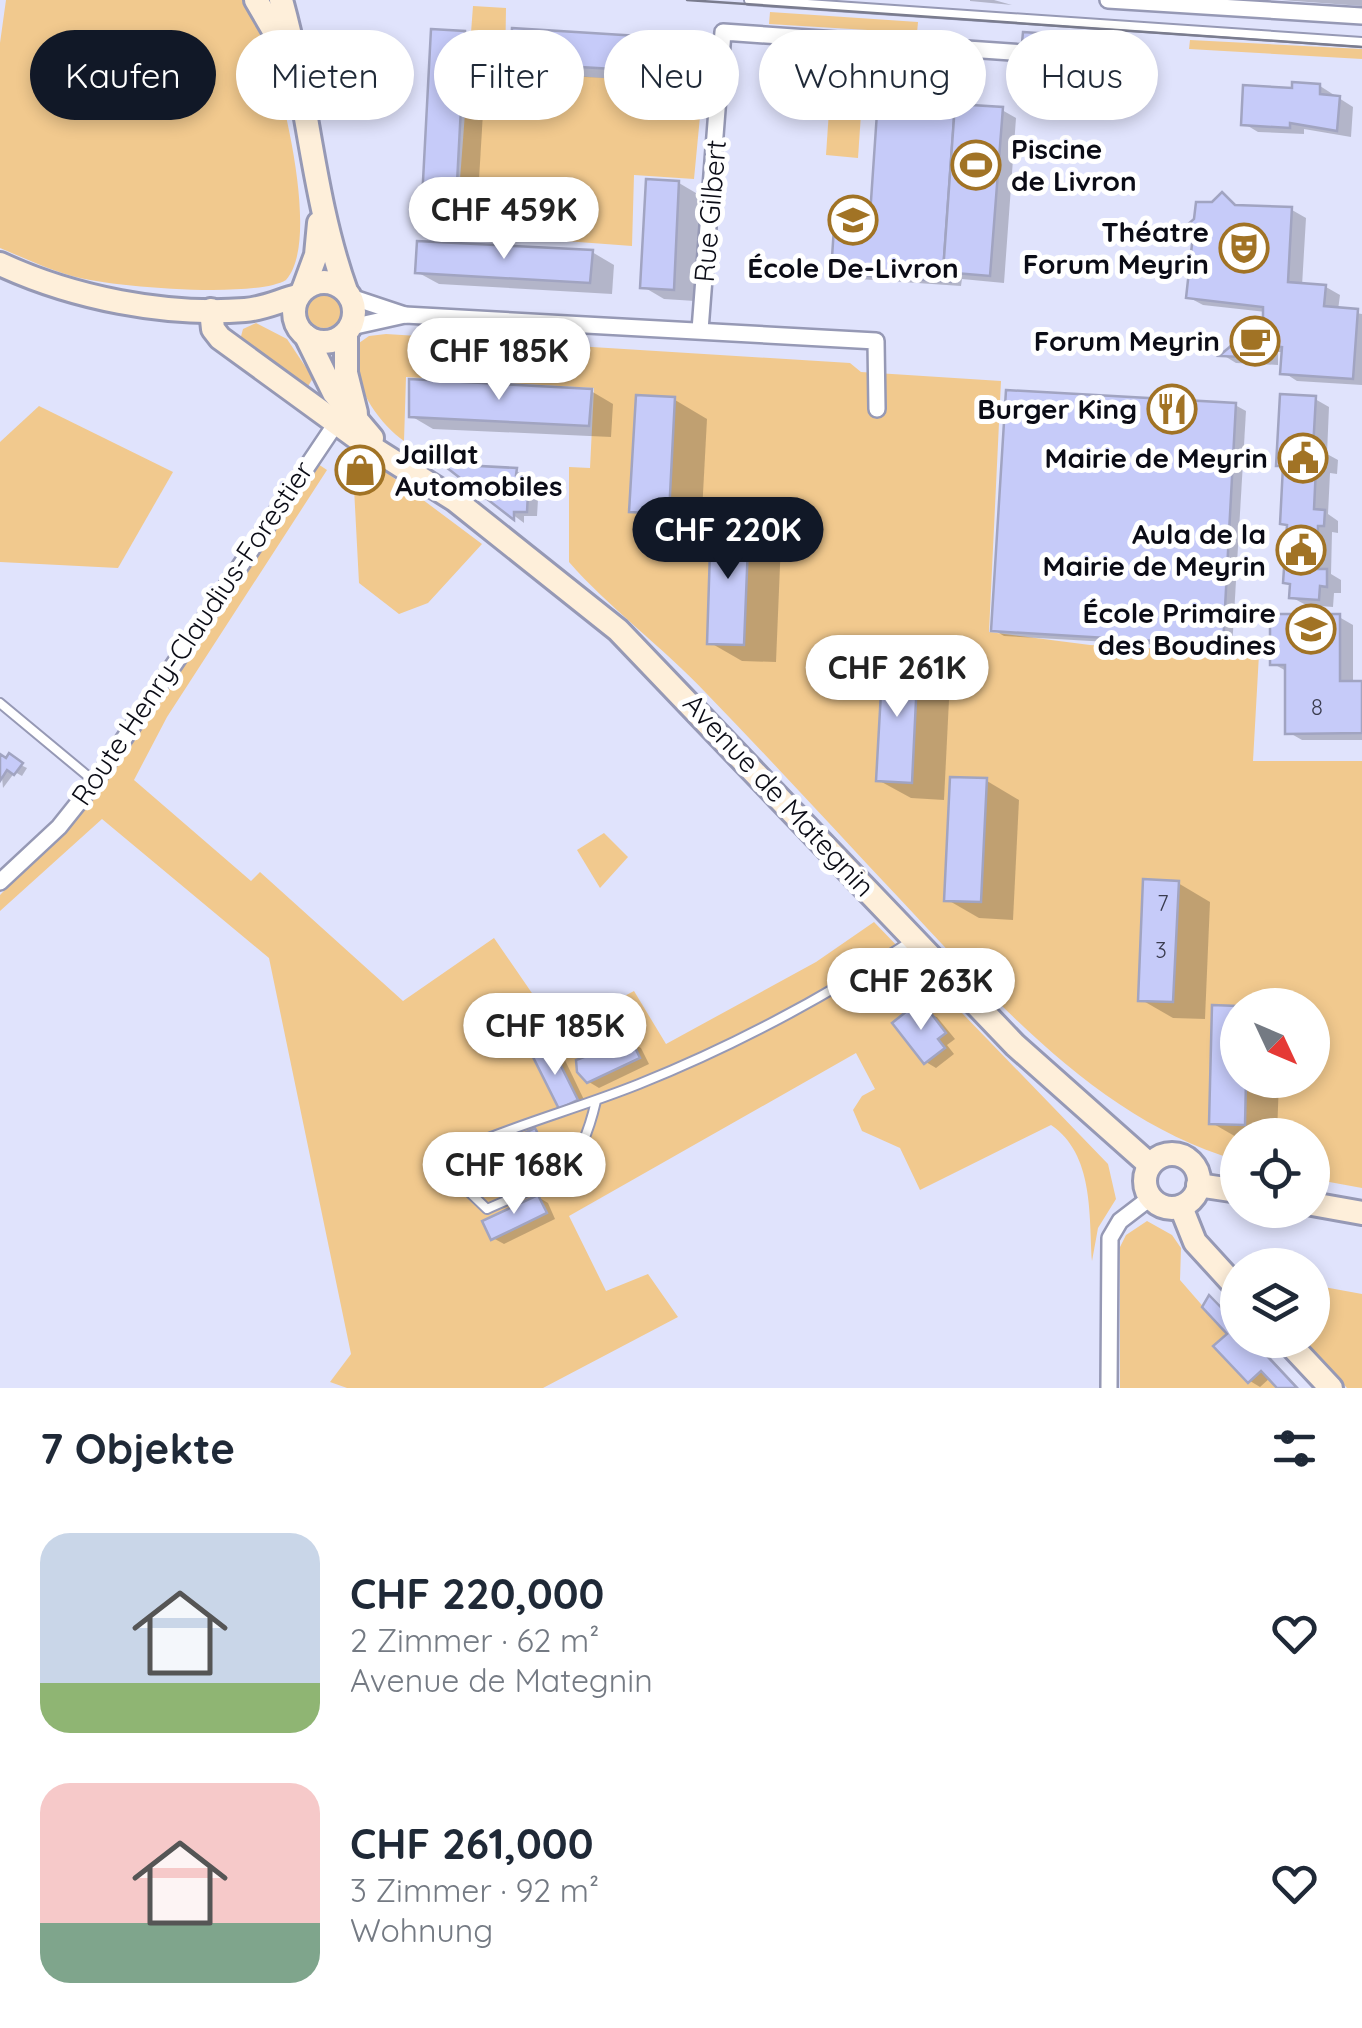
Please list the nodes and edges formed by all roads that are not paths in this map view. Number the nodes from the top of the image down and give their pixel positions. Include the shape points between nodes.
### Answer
1 (256, 0) edge
2 (268, 0) edge
3 (281, 0) edge
4 (1108, 0) edge
5 (751, 2) edge
6 (1362, 16) edge
7 (273, 30) edge
8 (280, 30) edge
9 (288, 30) edge
10 (1362, 42) edge
11 (1006, 51) edge
12 (309, 120) edge
13 (321, 205) junction
14 (0, 264) edge
15 (301, 293) junction
16 (348, 294) junction
17 (211, 310) junction
18 (250, 310) junction
19 (405, 315) junction
20 (348, 330) junction
21 (700, 330) junction
22 (303, 334) junction
23 (877, 408) dead end
24 (347, 421) junction
25 (0, 703) edge
26 (95, 782) junction
27 (0, 882) edge
28 (914, 939) junction
29 (596, 1101) junction
30 (1150, 1165) junction
31 (1198, 1185) junction
32 (1220, 1188) edge
33 (1150, 1198) junction
34 (1181, 1206) junction
35 (1330, 1207) edge
36 (1362, 1213) edge
37 (1220, 1269) edge
38 (1303, 1358) edge
39 (1109, 1388) edge
40 (1331, 1388) edge

1 - 7 main road
2 - 8 main road
3 - 9 main road
4 - 6 street
5 - 10 lane
11 - 21 street, Rue Gilbert via 722,32
12 - 13 main road
13 - 15 main road via 316,255
13 - 16 main road
14 - 17 main road via 92,295
15 - 16 main road via 325,282
15 - 18 main road
15 - 22 main road via 294,311
16 - 19 street
16 - 20 main road via 355,312
17 - 18 main road
17 - 24 main road, Avenue de Mategnin via 220,338
18 - 22 main road
19 - 20 street
19 - 21 street
20 - 22 main road via 330,342
20 - 24 main road
21 - 23 street via 876,342
22 - 24 main road, Avenue de Mategnin
24 - 26 street, Route Henry-Claudius-Forestier
24 - 28 main road, Avenue de Mategnin via 618,630
25 - 26 lane
26 - 27 street, Route Henry-Claudius-Forestier
28 - 29 lane via 760,1029
28 - 30 main road, Avenue de Mategnin via 1055,1082
29 - 29 lane via 459,1150 454,1166 462,1186 487,1209 552,1180 580,1154
30 - 31 main road via 1163,1156 1184,1158 1196,1169
30 - 33 main road
31 - 32 main road
31 - 34 main road
33 - 34 main road
33 - 39 street via 1110,1238
34 - 37 main road via 1195,1242
35 - 36 main road
38 - 40 main road

